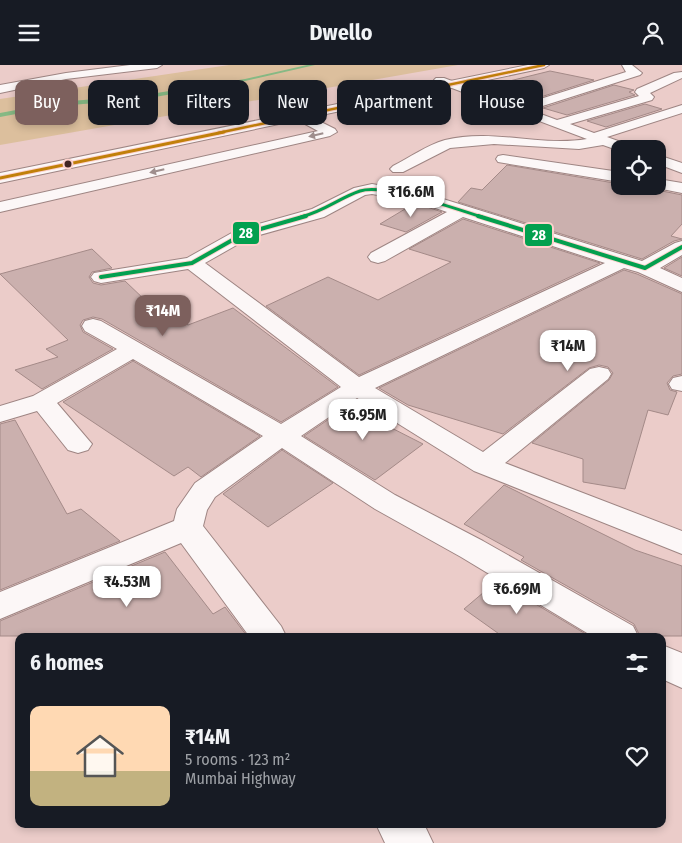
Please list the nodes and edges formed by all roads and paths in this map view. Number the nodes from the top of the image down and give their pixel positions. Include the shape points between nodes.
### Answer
1 (157, 65) edge
2 (514, 65) edge
3 (544, 65) edge
4 (53, 69) dead end
5 (91, 69) edge
6 (632, 69) edge
7 (677, 72) edge
8 (66, 76) junction
9 (451, 81) edge
10 (451, 81) edge
11 (0, 89) edge
12 (543, 101) edge
13 (337, 103) edge
14 (682, 109) edge
15 (543, 119) edge
16 (557, 124) junction
17 (259, 125) edge
18 (317, 125) edge
19 (599, 139) junction
20 (611, 143) edge
21 (503, 159) dead end
22 (666, 162) edge
23 (682, 168) edge
24 (0, 169) edge
25 (398, 169) dead end
26 (611, 176) edge
27 (0, 178) edge
28 (666, 185) edge
29 (682, 188) edge
30 (0, 207) edge
31 (459, 212) junction
32 (682, 247) edge
33 (378, 257) dead end
34 (622, 262) junction
35 (192, 263) junction
36 (645, 267) junction
37 (101, 277) dead end
38 (682, 286) edge
39 (93, 326) dead end
40 (133, 350) junction
41 (599, 375) dead end
42 (357, 387) junction
43 (42, 401) junction
44 (0, 414) edge
45 (282, 436) junction
46 (78, 444) dead end
47 (484, 465) junction
48 (607, 514) junction
49 (682, 522) edge
50 (187, 528) junction
51 (682, 543) edge
52 (0, 606) edge
53 (267, 633) edge
54 (616, 633) edge
55 (666, 662) edge
56 (682, 672) edge
57 (401, 828) edge
58 (411, 843) edge

1 - 5 main road
2 - 9 main road
3 - 10 main road
4 - 8 main road
5 - 8 main road
6 - 7 main road
6 - 12 main road
7 - 16 main road via 641,92 648,97
8 - 11 main road
13 - 24 main road
14 - 19 main road
15 - 16 main road
16 - 19 main road
17 - 27 main road
18 -> 30 main road via 330,132
19 - 20 main road
19 - 25 main road via 579,145 494,140 447,144
21 - 26 main road
22 - 23 main road
28 - 29 main road
31 - 33 main road
31 - 34 main road
31 - 35 main road via 421,198 366,189 318,213 243,234
32 - 36 main road
34 - 36 main road
34 - 42 main road
35 - 37 main road
35 - 42 main road
36 - 38 main road
39 - 40 main road
40 - 43 main road
40 - 45 main road
41 - 47 main road
42 - 45 main road
42 - 47 main road
43 - 44 main road
43 - 46 main road
45 - 50 main road via 205,490 192,509
45 - 54 main road via 385,502
47 - 48 main road
48 - 49 main road
48 - 51 main road
50 - 52 main road
50 - 53 main road
55 - 56 main road
57 - 58 main road

